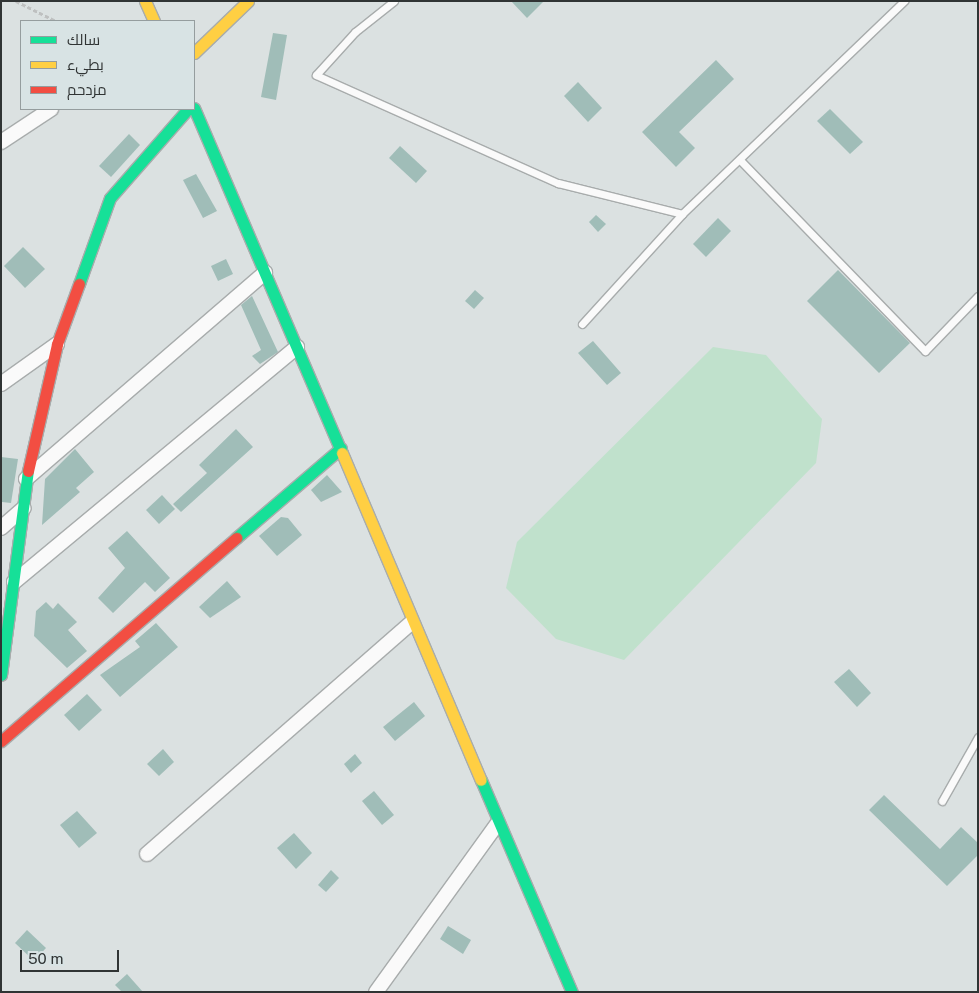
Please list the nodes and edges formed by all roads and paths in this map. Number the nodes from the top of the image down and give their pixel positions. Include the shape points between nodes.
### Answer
1 (16, 1) edge
2 (145, 1) edge
3 (248, 1) edge
4 (394, 1) edge
5 (904, 1) edge
6 (54, 20) edge
7 (154, 20) edge
8 (195, 52) edge
9 (49, 110) edge
10 (187, 110) edge
11 (195, 110) edge
12 (1, 142) edge
13 (740, 160) junction
14 (682, 214) junction
15 (265, 273) junction
16 (978, 296) edge
17 (582, 324) dead end
18 (57, 344) junction
19 (297, 347) junction
20 (1, 384) edge
21 (341, 448) junction
22 (26, 479) junction
23 (24, 508) junction
24 (1, 528) edge
25 (14, 582) junction
26 (412, 623) junction
27 (1, 675) edge
28 (978, 737) edge
29 (1, 741) edge
30 (942, 800) dead end
31 (498, 824) junction
32 (147, 854) dead end
33 (376, 992) edge
34 (572, 992) edge

1 - 6 path
2 - 7 street
3 - 8 street
4 - 14 lane via 355,32 316,74 558,183
5 - 13 lane
9 - 12 street
10 - 18 street via 110,198
11 - 15 street
13 - 14 lane
13 - 16 lane via 926,351
14 - 17 lane
15 - 19 street
15 - 22 street
18 - 20 street
18 - 22 street
19 - 21 street
19 - 25 street
21 - 26 street
21 - 29 street
22 - 23 street
23 - 24 street
23 - 25 street
25 - 27 street
26 - 31 street
26 - 32 street
28 - 30 lane
31 - 33 street
31 - 34 street

